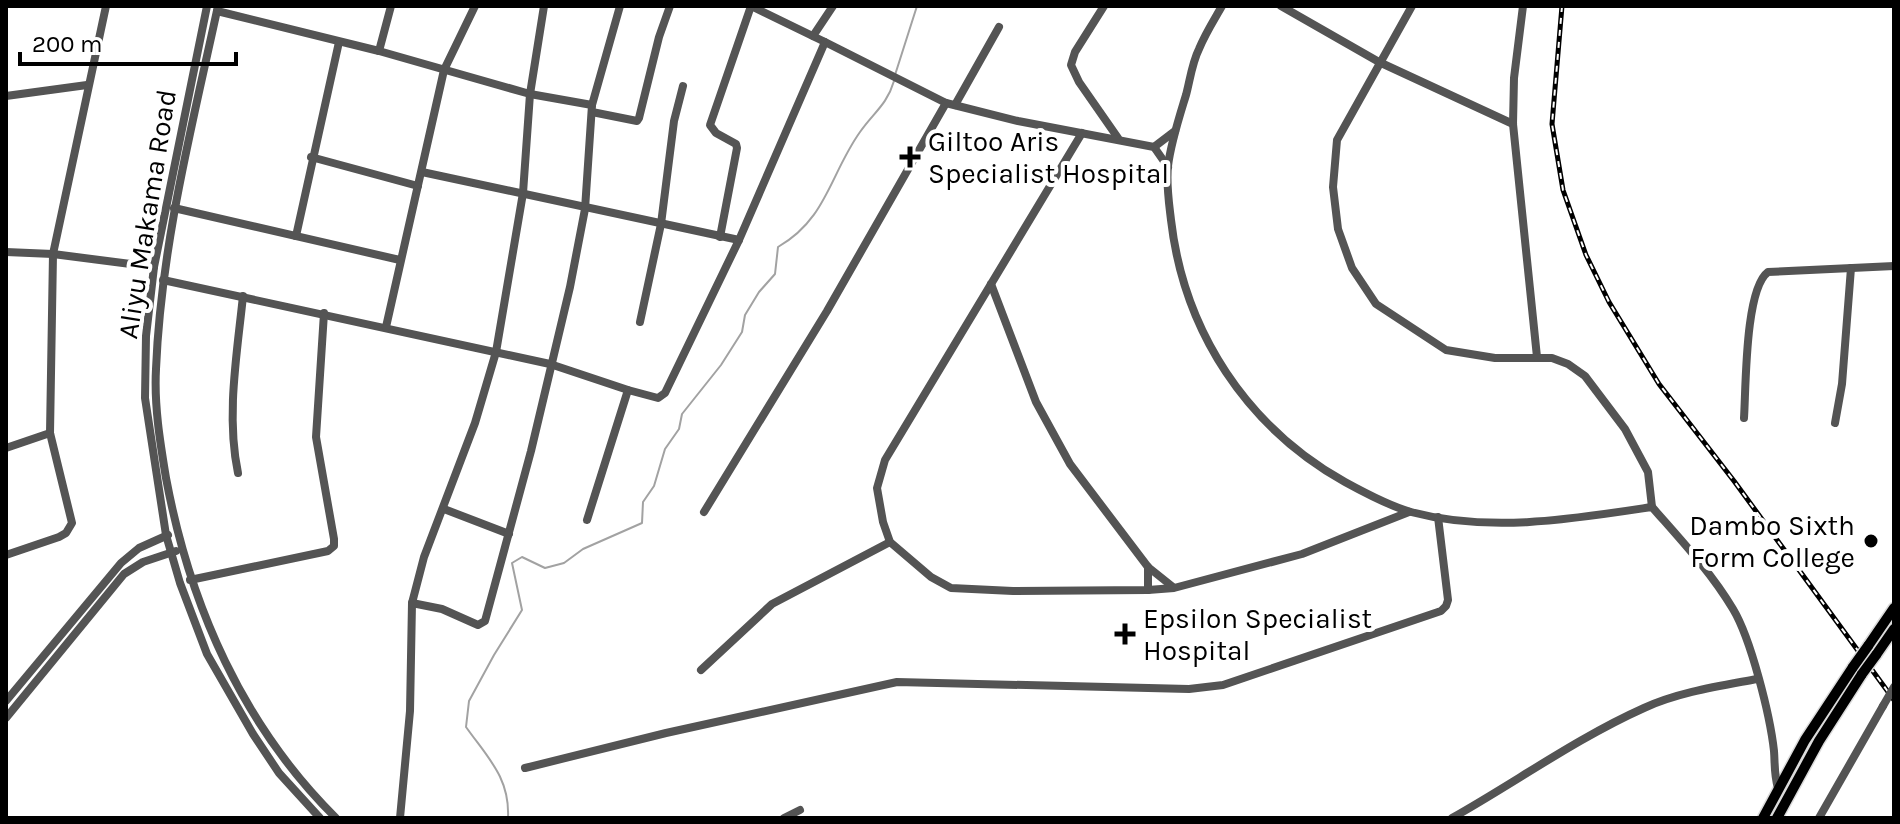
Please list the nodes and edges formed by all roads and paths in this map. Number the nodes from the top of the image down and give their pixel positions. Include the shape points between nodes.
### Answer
1 (106, 6) edge
2 (207, 6) edge
3 (391, 6) edge
4 (475, 6) edge
5 (544, 6) edge
6 (620, 6) edge
7 (670, 6) edge
8 (751, 6) edge
9 (833, 6) edge
10 (1104, 6) edge
11 (1222, 6) edge
12 (1281, 6) edge
13 (1412, 6) edge
14 (1523, 6) edge
15 (218, 9) edge
16 (999, 27) dead end
17 (813, 36) junction
18 (339, 42) junction
19 (825, 42) junction
20 (379, 51) junction
21 (1379, 62) junction
22 (444, 70) junction
23 (87, 85) junction
24 (683, 86) dead end
25 (530, 94) junction
26 (6, 96) edge
27 (950, 104) junction
28 (592, 108) junction
29 (184, 114) junction
30 (1101, 114) junction
31 (194, 117) junction
32 (1513, 124) junction
33 (1176, 131) junction
34 (1082, 133) junction
35 (1099, 136) junction
36 (1118, 138) junction
37 (1154, 147) junction
38 (311, 157) junction
39 (1168, 167) junction
40 (422, 172) junction
41 (418, 186) junction
42 (523, 193) junction
43 (174, 208) junction
44 (585, 209) junction
45 (661, 224) junction
46 (296, 236) junction
47 (720, 237) junction
48 (739, 240) junction
49 (6, 252) edge
50 (53, 254) junction
51 (400, 260) junction
52 (1894, 266) edge
53 (154, 267) junction
54 (1851, 268) junction
55 (163, 280) junction
56 (991, 284) junction
57 (243, 296) junction
58 (324, 313) junction
59 (640, 322) dead end
60 (386, 327) junction
61 (496, 352) junction
62 (1537, 357) junction
63 (550, 364) junction
64 (628, 390) junction
65 (1744, 418) dead end
66 (1835, 423) dead end
67 (50, 433) junction
68 (6, 448) edge
69 (238, 473) dead end
70 (1652, 507) junction
71 (444, 509) junction
72 (704, 512) dead end
73 (1409, 512) junction
74 (1438, 517) junction
75 (587, 520) dead end
76 (176, 532) junction
77 (509, 534) junction
78 (166, 535) junction
79 (890, 542) junction
80 (181, 550) junction
81 (171, 553) junction
82 (6, 555) edge
83 (1148, 567) junction
84 (190, 580) junction
85 (1174, 588) junction
86 (1148, 590) junction
87 (412, 603) junction
88 (1894, 608) edge
89 (1894, 629) edge
90 (1872, 650) junction
91 (701, 670) dead end
92 (1858, 671) junction
93 (1757, 679) junction
94 (1894, 687) edge
95 (6, 701) edge
96 (6, 718) edge
97 (1774, 751) junction
98 (1791, 765) junction
99 (525, 768) dead end
100 (1778, 788) junction
101 (800, 810) dead end
102 (320, 818) edge
103 (336, 818) edge
104 (400, 818) edge
105 (784, 818) edge
106 (1452, 818) edge
107 (1763, 818) edge
108 (1777, 818) edge
109 (1819, 818) edge

1 - 23 street
2 - 29 street, Aliyu Makama Road
3 - 20 street
4 - 22 street
5 - 25 street
6 - 28 street
7 - 28 street via 637,121
8 - 17 street
8 - 47 street via 710,125 737,148
9 - 17 street
10 - 30 street via 1071,65
11 - 33 street via 1198,51
12 - 21 street
13 - 21 street
14 - 32 street
15 - 18 street
15 - 31 street, Aliyu Makama Road
16 - 27 street
17 - 19 street
18 - 20 street
18 - 38 street
19 - 27 street
19 - 48 street
20 - 22 street
21 - 32 street
21 - 62 street via 1337,140 1333,187 1338,229 1352,268 1376,304 1446,350 1495,358
22 - 25 street
22 - 40 street
23 - 26 street
23 - 50 street
24 - 45 street
25 - 28 street
25 - 42 street
27 - 34 street
27 - 72 street
28 - 44 street
29 - 31 street
29 - 53 street, Aliyu Makama Road
30 - 35 street
30 - 36 street
31 - 43 street, Aliyu Makama Road
32 - 62 street
33 - 37 street
33 - 39 street
34 - 35 street
34 - 56 street
35 - 36 street
36 - 37 street
37 - 39 street
38 - 41 street
38 - 46 street
39 - 73 street via 1173,236 1186,295 1239,392 1275,433 1316,466
40 - 41 street
40 - 42 street
41 - 51 street
42 - 44 street
42 - 61 street
43 - 46 street
43 - 55 street, Aliyu Makama Road
44 - 45 street
44 - 63 street
45 - 47 street
45 - 59 street
46 - 51 street
47 - 48 street
48 - 64 street via 665,393 658,398
49 - 50 street
50 - 53 street
50 - 67 street
51 - 60 street
52 - 54 street
53 - 78 street, Aliyu Makama Road via 145,398
54 - 65 street via 1768,272 1758,282
54 - 66 street
55 - 57 street
55 - 76 street, Aliyu Makama Road via 156,372 160,442
56 - 79 street via 885,460 877,488
56 - 83 street via 1036,402 1070,464
57 - 58 street
57 - 69 street via 233,390
58 - 60 street
58 - 84 street via 316,437 334,546
60 - 61 street
61 - 63 street
61 - 71 street
62 - 70 street via 1568,364 1585,376 1625,429 1648,472
63 - 64 street
63 - 77 street
64 - 75 street
67 - 68 street
67 - 82 street via 71,527 59,537
70 - 74 street via 1524,523
70 - 93 street via 1733,609
71 - 77 street
71 - 87 street
73 - 74 street
73 - 85 street via 1302,554
74 - 99 street via 1448,600 1441,611 1223,685 1189,689 897,682
76 - 78 street
76 - 80 street, Aliyu Makama Road
77 - 87 street via 482,624
78 - 81 street, Aliyu Makama Road
78 - 95 street via 121,563
79 - 86 street via 951,588
79 - 91 street via 772,604
80 - 81 street
80 - 84 street, Aliyu Makama Road
81 - 96 street via 124,574
81 - 102 street, Aliyu Makama Road via 207,654 228,692 279,773
83 - 85 street
83 - 86 street
84 - 103 street, Aliyu Makama Road via 218,649 262,728 288,766
85 - 86 street
87 - 104 street via 410,711
88 - 90 main road
89 - 90 main road
90 - 92 main road, bridge
92 - 98 main road via 1813,726
92 - 108 main road
93 - 97 street
93 - 106 street via 1646,707
94 - 109 street, bridge
97 - 98 street
97 - 100 street
98 - 100 main road
100 - 107 main road
101 - 105 street

